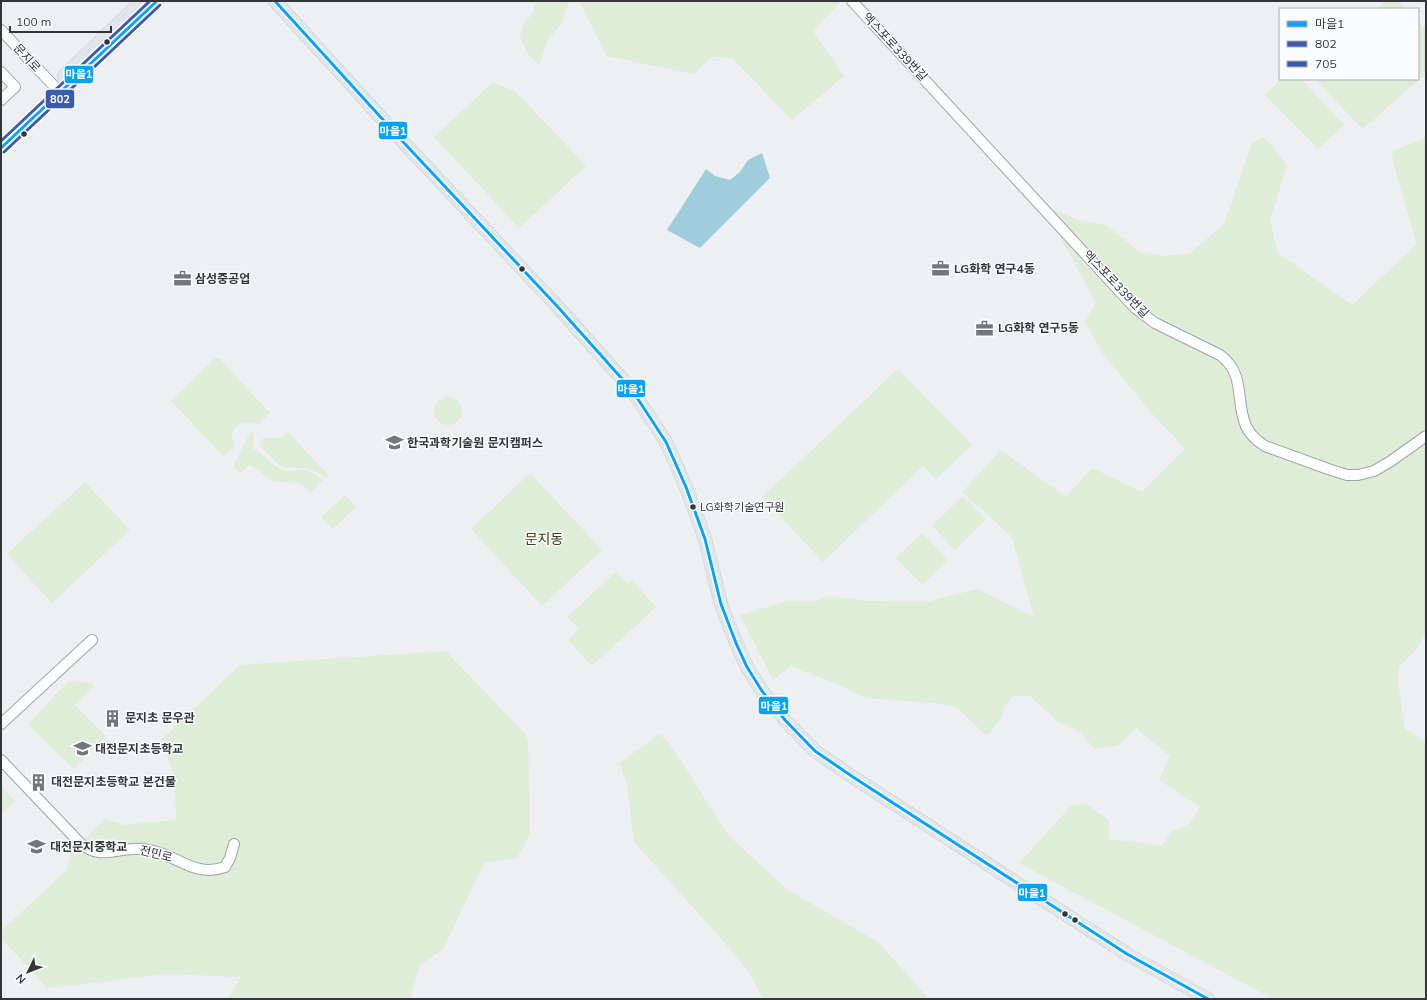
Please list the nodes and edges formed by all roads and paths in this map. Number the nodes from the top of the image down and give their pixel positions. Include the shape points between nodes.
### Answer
1 (142, 1) edge
2 (157, 1) edge
3 (275, 1) edge
4 (852, 1) edge
5 (1, 30) edge
6 (1, 72) edge
7 (54, 86) junction
8 (1, 100) edge
9 (1, 136) edge
10 (1, 148) edge
11 (1426, 436) edge
12 (92, 640) dead end
13 (1, 724) edge
14 (1, 760) edge
15 (234, 844) dead end
16 (1208, 999) edge

1 - 7 main road
2 - 10 main road
3 - 16 main road via 636,395 666,442 686,487 705,540 721,604 736,643 747,667 784,720 815,750 856,779 1127,954
4 - 11 street, 엑스포로339번길 via 1135,308 1154,323 1229,362 1238,382 1246,427 1257,440 1265,446 1331,470 1347,475 1358,475 1374,471
5 - 7 street, 문지로
6 - 8 street via 15,87
7 - 9 main road
12 - 13 street
14 - 15 street, 전민로 via 81,844 98,852 133,848 150,850 205,871 224,867

